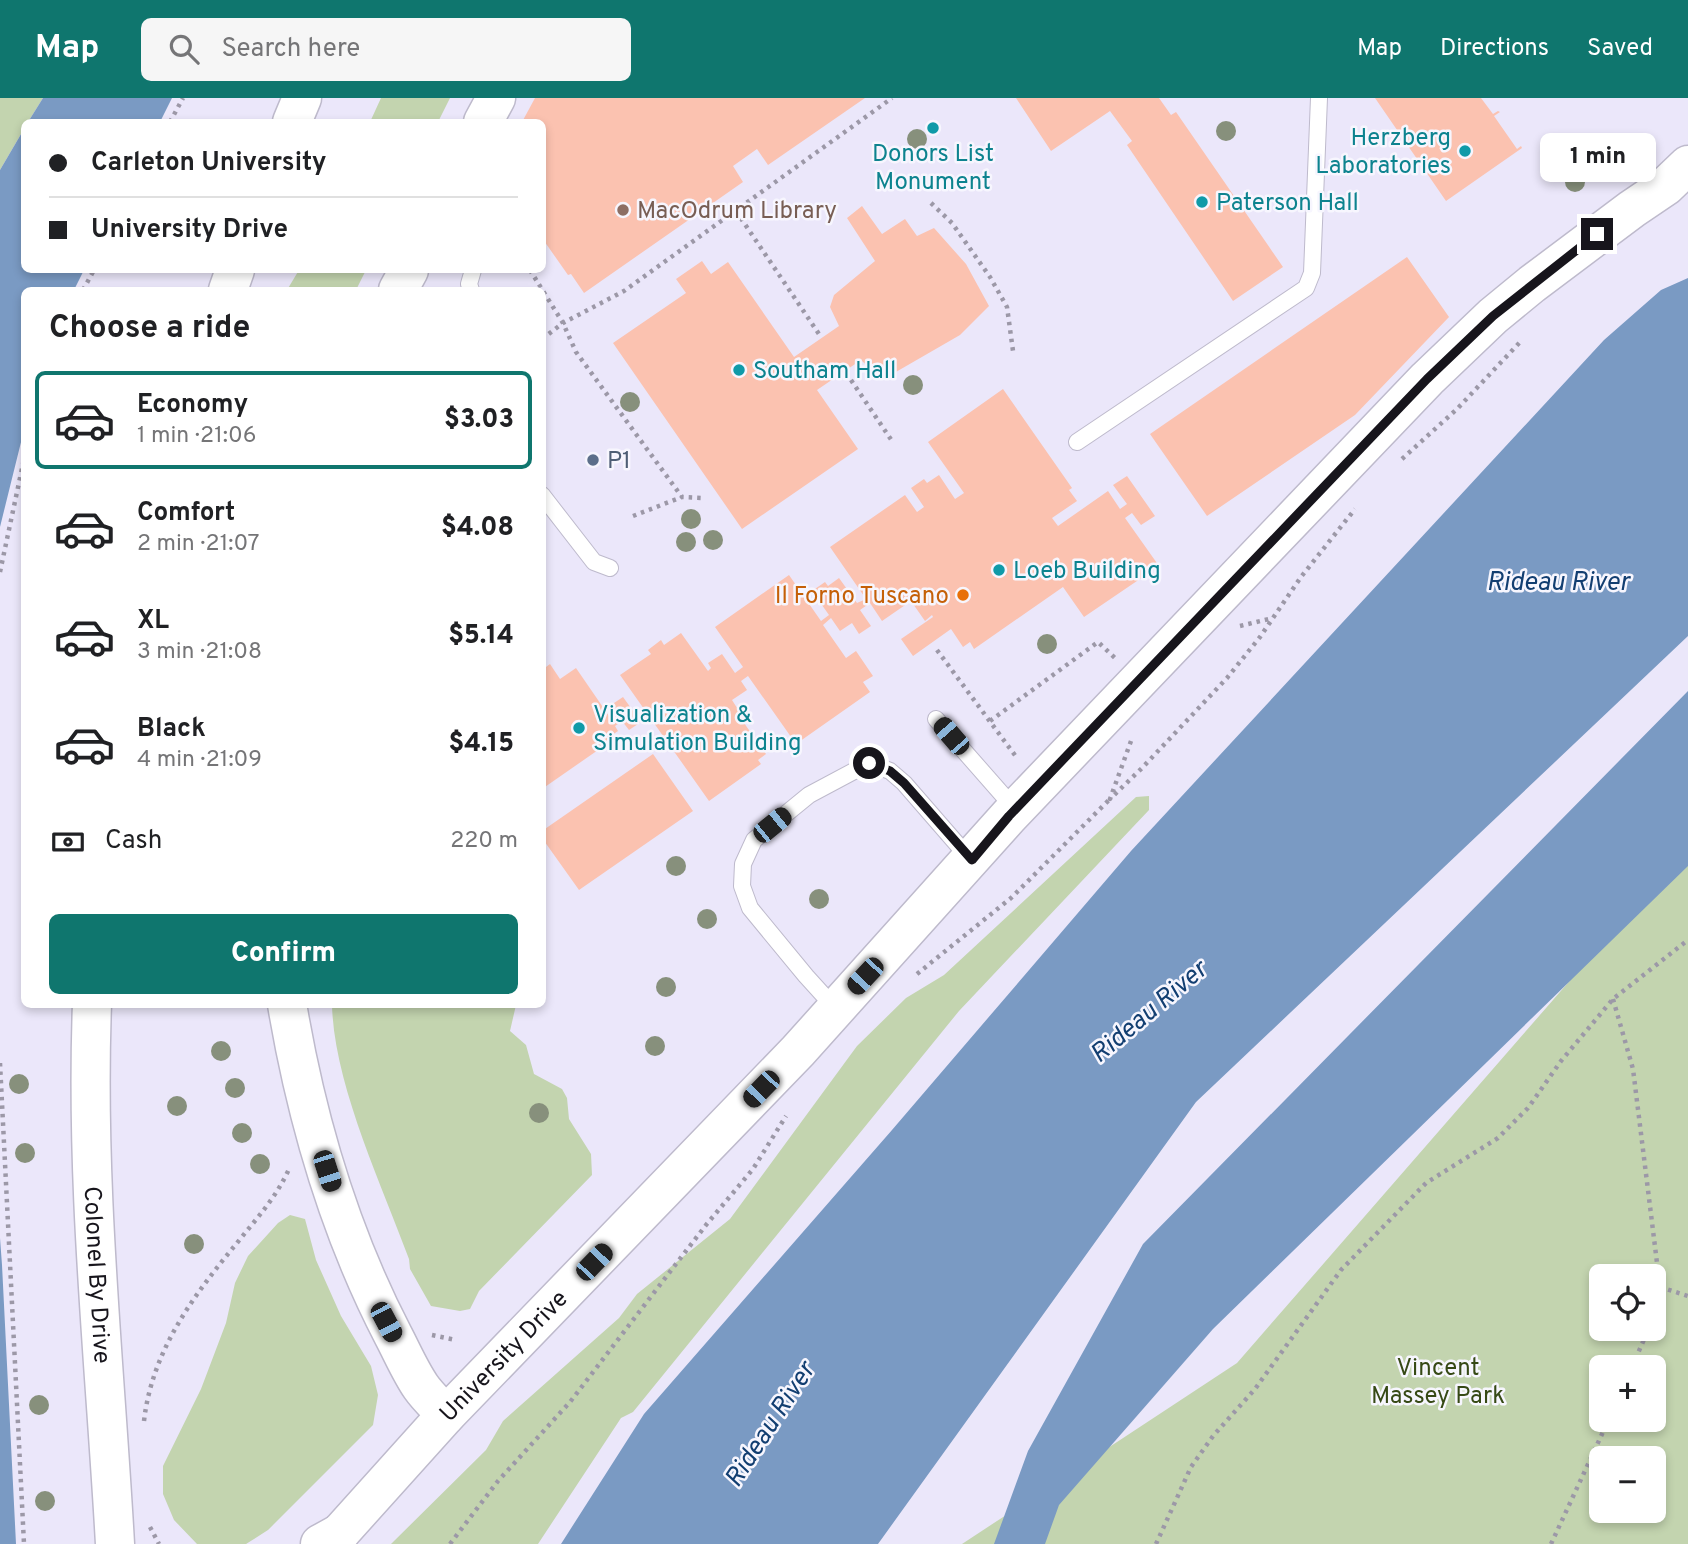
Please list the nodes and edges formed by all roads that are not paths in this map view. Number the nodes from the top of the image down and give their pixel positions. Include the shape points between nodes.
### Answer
1 (302, 98) edge
2 (496, 98) edge
3 (1319, 98) edge
4 (293, 119) edge
5 (485, 119) edge
6 (1688, 165) edge
7 (1077, 442) dead end
8 (546, 500) edge
9 (610, 568) dead end
10 (936, 719) dead end
11 (1016, 810) junction
12 (972, 860) junction
13 (92, 1008) edge
14 (288, 1008) edge
15 (835, 1008) junction
16 (446, 1415) junction
17 (110, 1446) junction
18 (142, 1533) edge
19 (330, 1540) edge
20 (115, 1544) edge

1 - 4 street
2 - 5 street
3 - 7 lane via 1312,273 1306,288
6 - 11 street, University Drive via 1666,186 1542,275 1453,354
8 - 9 lane via 594,562
10 - 11 lane
11 - 12 street, University Drive
12 - 15 street, University Drive
12 - 15 lane via 904,783 869,763 809,795 754,840 743,864 742,886 750,908
13 - 17 street, Colonel By Drive via 93,1197
14 - 16 street via 317,1135 342,1216 386,1322 421,1387
15 - 16 street, University Drive
16 - 19 street, University Drive
17 - 18 street via 122,1508
17 - 20 street, Colonel By Drive

